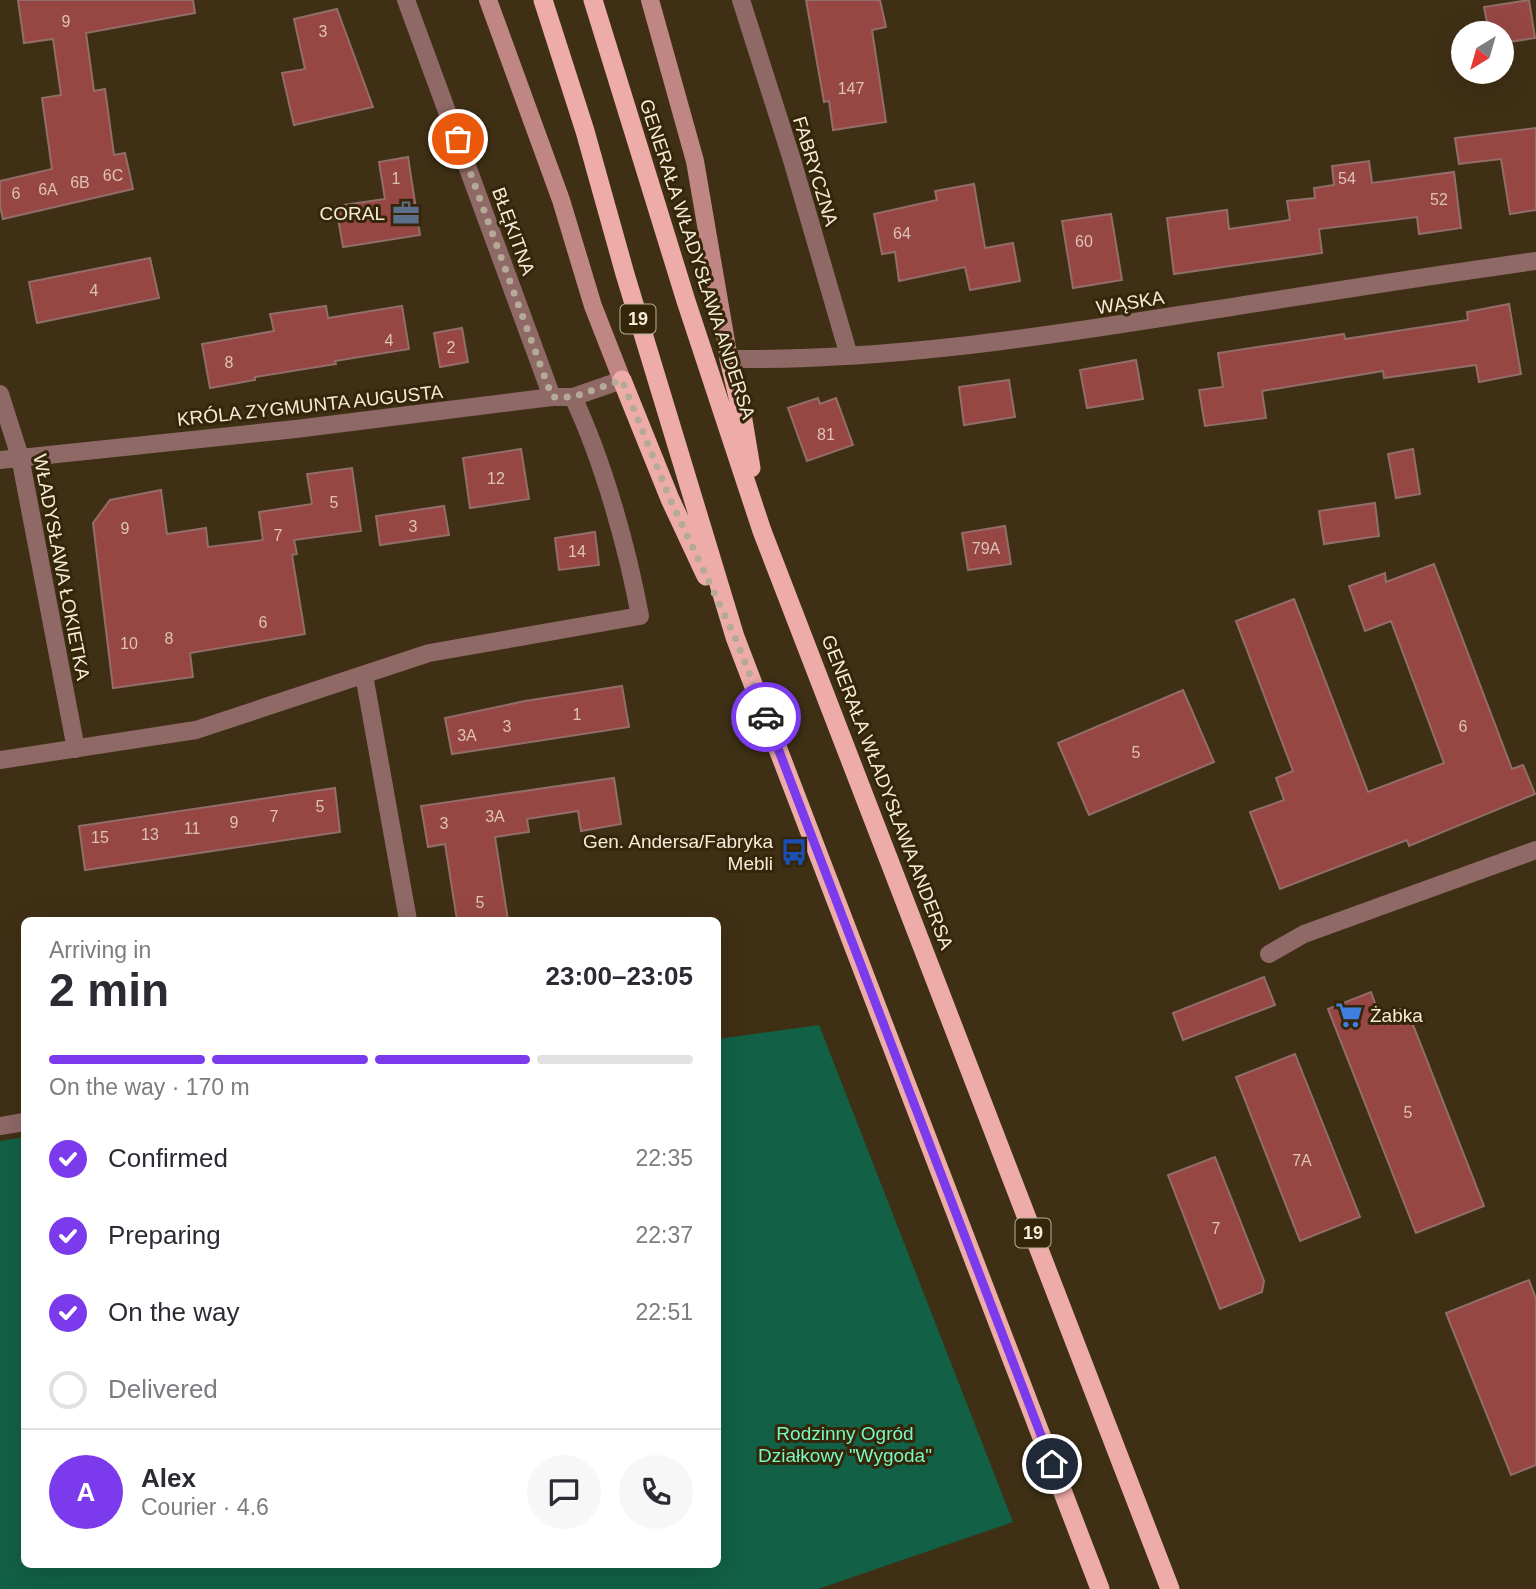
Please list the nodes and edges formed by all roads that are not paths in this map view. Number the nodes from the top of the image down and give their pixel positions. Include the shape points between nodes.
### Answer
1 (406, 0) edge
2 (488, 0) edge
3 (543, 0) edge
4 (593, 0) edge
5 (650, 0) edge
6 (741, 0) edge
7 (1536, 261) edge
8 (849, 356) junction
9 (729, 359) junction
10 (622, 380) junction
11 (0, 394) edge
12 (552, 397) junction
13 (573, 397) junction
14 (20, 457) junction
15 (0, 460) edge
16 (762, 531) junction
17 (735, 637) junction
18 (364, 675) junction
19 (76, 748) junction
20 (0, 760) edge
21 (1536, 850) edge
22 (407, 917) edge
23 (1269, 954) dead end
24 (21, 1122) edge
25 (0, 1126) edge
26 (1100, 1589) edge
27 (1170, 1589) edge

1 - 12 street, BŁĘKITNA
2 - 10 main road
3 - 17 highway, 19
4 - 16 highway, GENERAŁA WŁADYSŁAWA ANDERSA / 19
5 - 9 main road via 695,161
6 - 8 street, FABRYCZNA
7 - 8 street, WĄSKA via 1047,336
8 - 9 street, WĄSKA
9 - 16 highway
10 - 13 street, KRÓLA ZYGMUNTA AUGUSTA
10 - 17 highway via 670,499
11 - 14 street, WŁADYSŁAWA ŁOKIETKA
12 - 13 street, KRÓLA ZYGMUNTA AUGUSTA
12 - 14 street, KRÓLA ZYGMUNTA AUGUSTA
13 - 18 street via 602,474 640,616 429,653
14 - 15 street, KRÓLA ZYGMUNTA AUGUSTA
14 - 19 street, WŁADYSŁAWA ŁOKIETKA
16 - 27 highway, GENERAŁA WŁADYSŁAWA ANDERSA / 19
17 - 26 highway, 19
18 - 19 street via 196,730
18 - 22 street
19 - 20 street
21 - 23 street via 1304,934
24 - 25 street

